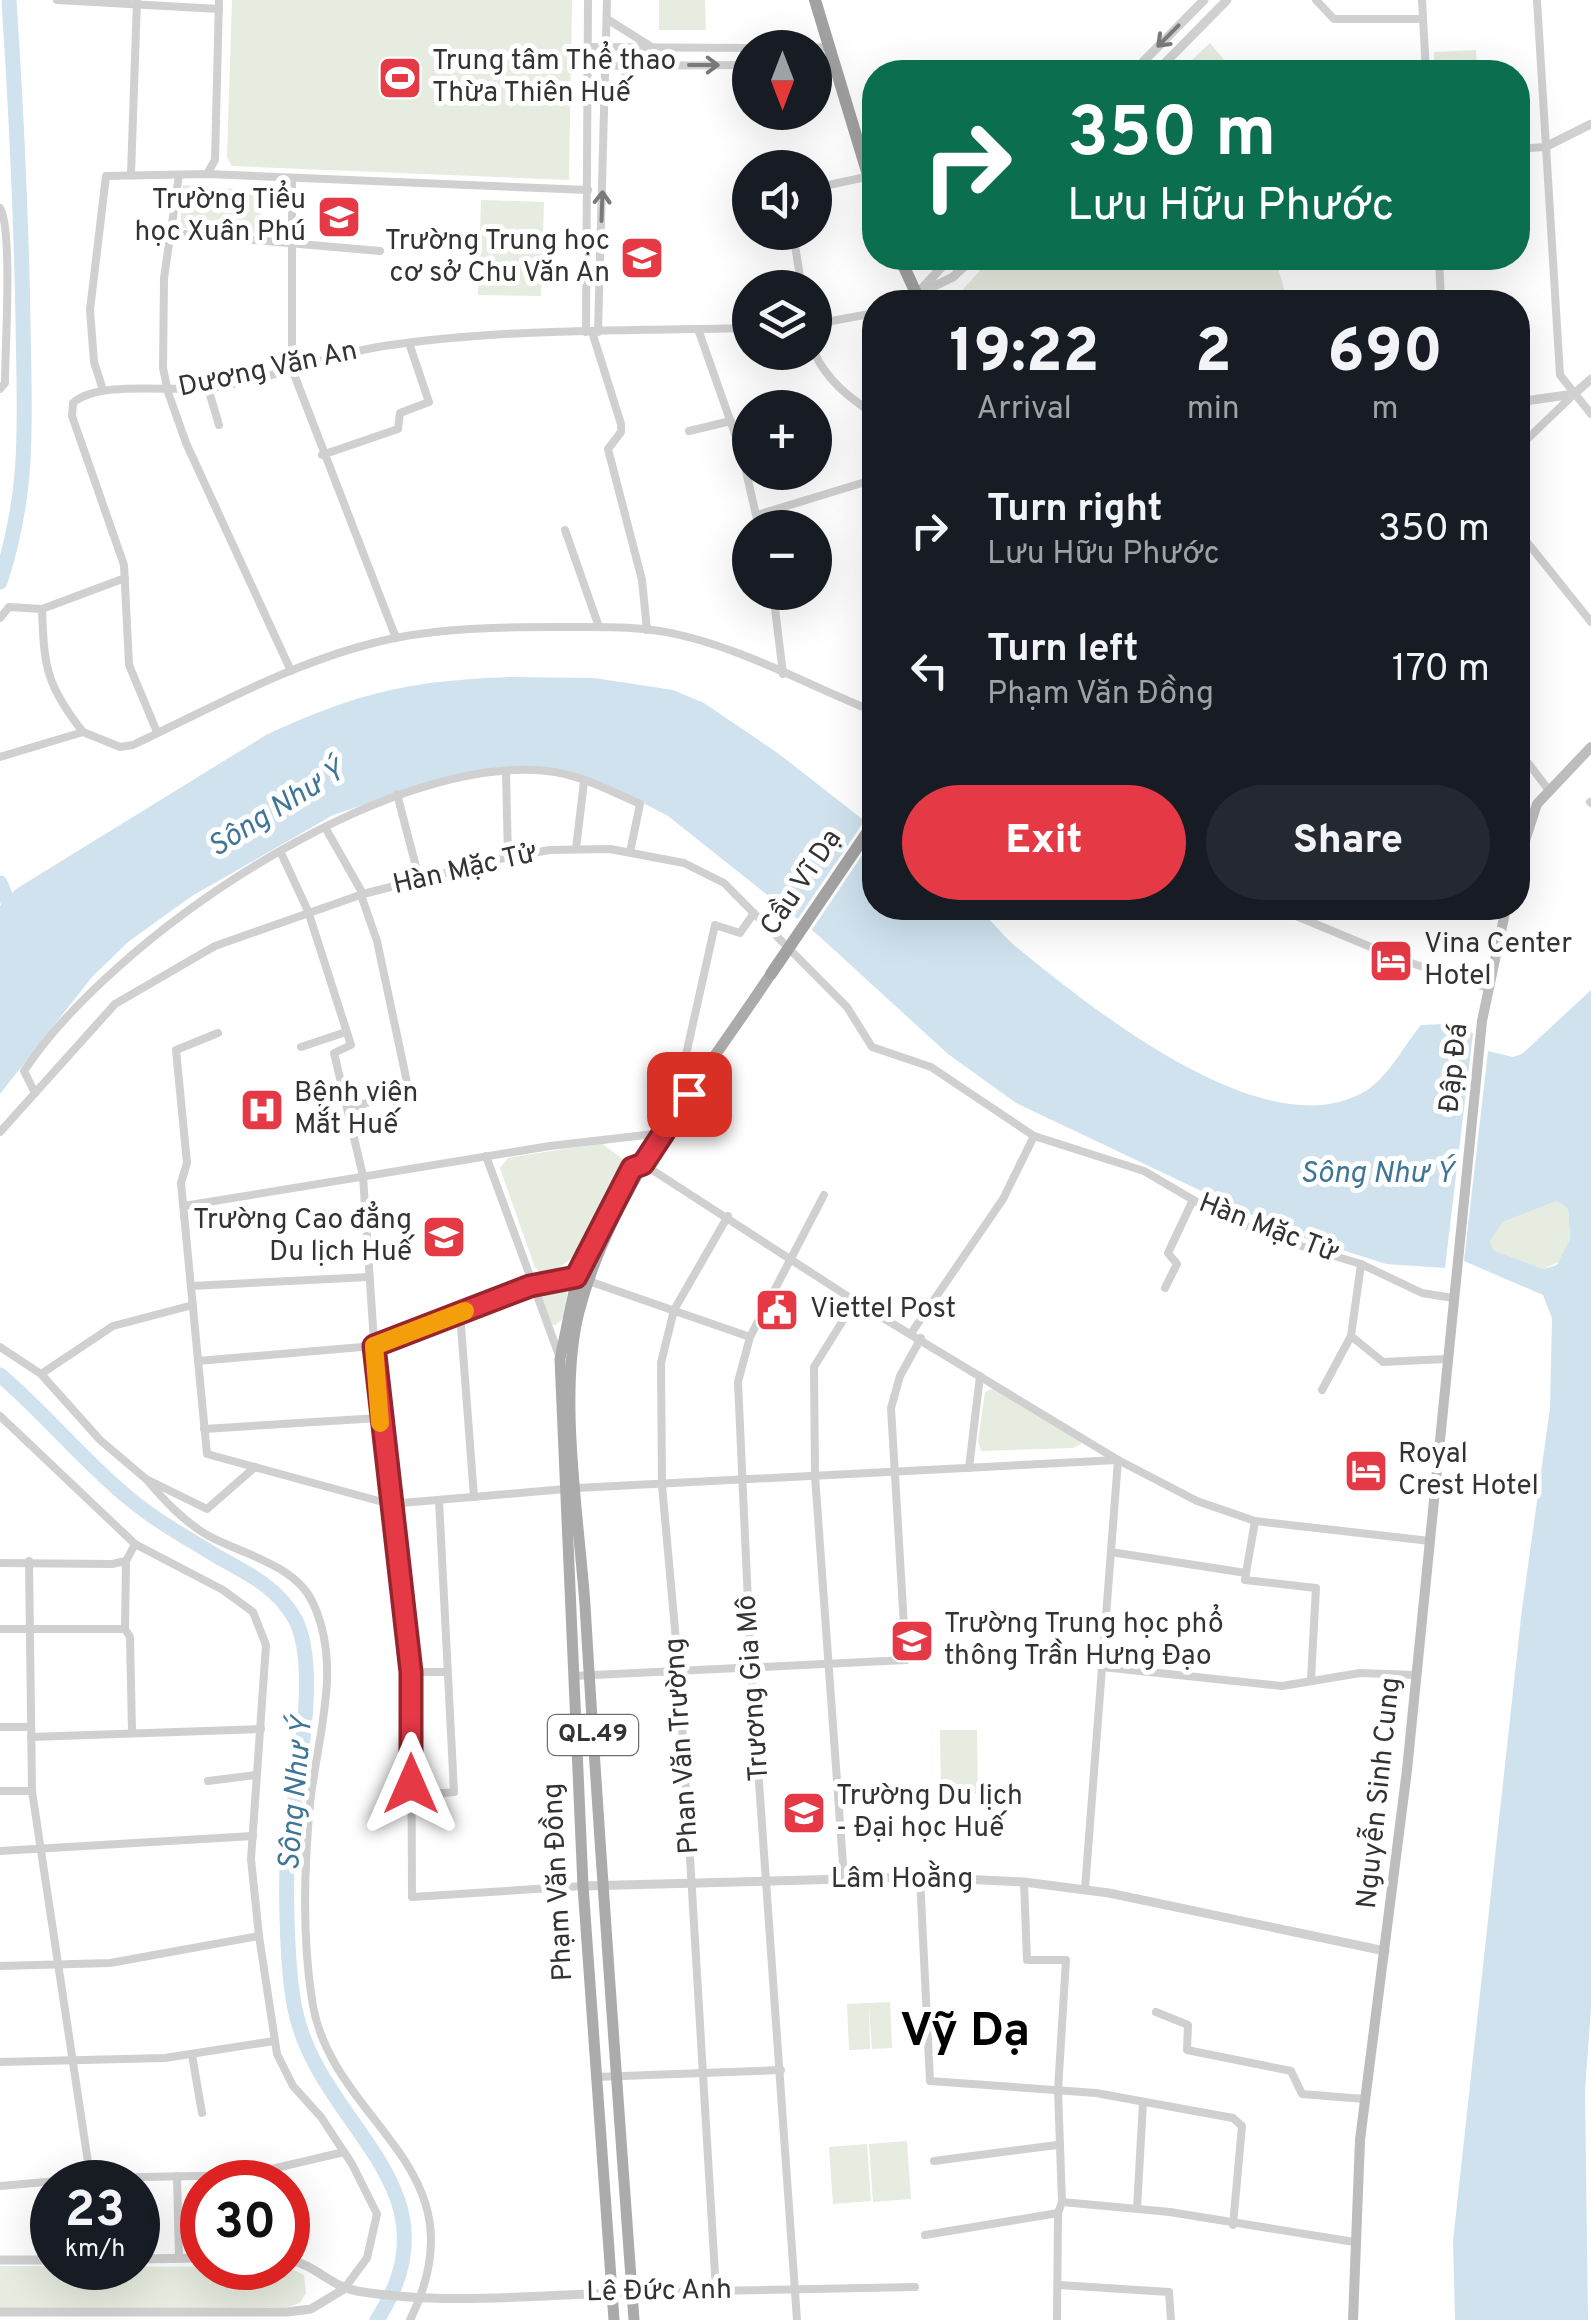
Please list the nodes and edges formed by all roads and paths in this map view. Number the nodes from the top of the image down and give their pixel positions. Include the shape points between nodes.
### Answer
1 (58, 0) edge
2 (588, 0) edge
3 (607, 0) edge
4 (814, 0) edge
5 (1204, 0) edge
6 (1227, 0) edge
7 (1316, 0) edge
8 (1422, 0) edge
9 (1537, 0) edge
10 (137, 3) edge
11 (219, 4) edge
12 (607, 19) junction
13 (1423, 19) junction
14 (824, 30) edge
15 (588, 46) junction
16 (607, 47) junction
17 (654, 48) junction
18 (732, 48) edge
19 (832, 57) edge
20 (1144, 60) edge
21 (1168, 60) edge
22 (1425, 60) edge
23 (588, 66) junction
24 (606, 66) junction
25 (634, 66) junction
26 (732, 66) edge
27 (834, 66) joint
28 (605, 104) junction
29 (1591, 124) edge
30 (1545, 147) junction
31 (588, 148) junction
32 (1530, 148) edge
33 (604, 151) junction
34 (862, 162) edge
35 (206, 174) junction
36 (132, 175) junction
37 (178, 175) junction
38 (862, 177) edge
39 (292, 178) junction
40 (832, 184) edge
41 (588, 190) junction
42 (0, 208) edge
43 (173, 234) junction
44 (292, 242) junction
45 (588, 244) junction
46 (601, 244) junction
47 (380, 251) dead end
48 (941, 270) edge
49 (961, 270) edge
50 (925, 290) edge
51 (933, 290) edge
52 (862, 315) edge
53 (832, 321) edge
54 (732, 328) edge
55 (698, 329) junction
56 (592, 332) junction
57 (409, 343) junction
58 (292, 369) junction
59 (823, 370) edge
60 (1591, 380) edge
61 (0, 388) edge
62 (208, 388) junction
63 (103, 390) junction
64 (168, 392) junction
65 (1574, 394) junction
66 (1530, 400) edge
67 (862, 406) edge
68 (1591, 414) edge
69 (731, 420) junction
70 (219, 425) dead end
71 (689, 430) dead end
72 (1530, 436) edge
73 (322, 455) junction
74 (862, 482) edge
75 (755, 510) edge
76 (773, 510) edge
77 (565, 530) dead end
78 (1530, 546) edge
79 (126, 578) junction
80 (42, 608) junction
81 (776, 610) edge
82 (0, 618) edge
83 (1591, 622) edge
84 (599, 626) junction
85 (648, 630) junction
86 (396, 638) junction
87 (291, 671) junction
88 (783, 674) junction
89 (862, 707) edge
90 (84, 732) junction
91 (158, 732) junction
92 (1591, 747) edge
93 (0, 758) edge
94 (1530, 766) edge
95 (506, 773) junction
96 (584, 782) junction
97 (1548, 789) junction
98 (397, 794) junction
99 (1530, 821) edge
100 (326, 829) junction
101 (862, 840) edge
102 (576, 849) junction
103 (630, 852) junction
104 (282, 853) junction
105 (508, 857) junction
106 (420, 882) junction
107 (362, 894) junction
108 (308, 911) junction
109 (754, 913) junction
110 (1320, 920) edge
111 (1503, 920) edge
112 (771, 974) joint
113 (1487, 988) junction
114 (346, 1032) junction
115 (218, 1033) dead end
116 (300, 1048) dead end
117 (35, 1093) junction
118 (689, 1094) junction
119 (348, 1110) junction
120 (0, 1132) edge
121 (663, 1133) junction
122 (1034, 1136) junction
123 (486, 1156) junction
124 (643, 1164) junction
125 (364, 1176) junction
126 (824, 1195) dead end
127 (1192, 1202) junction
128 (184, 1206) junction
129 (728, 1216) junction
130 (791, 1258) junction
131 (1361, 1264) junction
132 (1456, 1272) joint
133 (369, 1276) junction
134 (583, 1278) junction
135 (191, 1286) junction
136 (530, 1286) junction
137 (1165, 1288) dead end
138 (1453, 1298) junction
139 (855, 1301) junction
140 (193, 1304) junction
141 (674, 1310) junction
142 (460, 1313) junction
143 (912, 1332) junction
144 (1351, 1336) junction
145 (750, 1337) junction
146 (921, 1338) junction
147 (374, 1346) junction
148 (0, 1347) edge
149 (560, 1359) junction
150 (1446, 1359) junction
151 (198, 1361) junction
152 (41, 1374) junction
153 (980, 1376) junction
154 (1322, 1390) dead end
155 (0, 1416) edge
156 (379, 1418) junction
157 (204, 1429) junction
158 (1118, 1460) junction
159 (255, 1467) junction
160 (969, 1468) junction
161 (894, 1472) junction
162 (815, 1476) junction
163 (146, 1479) junction
164 (741, 1480) junction
165 (662, 1484) junction
166 (571, 1488) junction
167 (474, 1498) junction
168 (439, 1500) junction
169 (390, 1504) junction
170 (1255, 1521) junction
171 (1430, 1541) junction
172 (136, 1544) junction
173 (1111, 1552) junction
174 (28, 1561) junction
175 (126, 1561) junction
176 (0, 1563) edge
177 (1246, 1573) junction
178 (0, 1630) edge
179 (29, 1630) junction
180 (125, 1630) junction
181 (827, 1664) junction
182 (1102, 1667) junction
183 (751, 1669) junction
184 (411, 1672) junction
185 (446, 1672) junction
186 (679, 1674) junction
187 (1415, 1675) junction
188 (573, 1676) junction
189 (589, 1678) junction
190 (1312, 1679) junction
191 (0, 1727) edge
192 (261, 1729) junction
193 (31, 1732) junction
194 (132, 1732) junction
195 (256, 1775) junction
196 (208, 1780) dead end
197 (0, 1791) edge
198 (32, 1792) junction
199 (411, 1796) junction
200 (253, 1836) junction
201 (41, 1850) junction
202 (0, 1851) edge
203 (920, 1877) junction
204 (844, 1878) junction
205 (768, 1881) junction
206 (1024, 1882) junction
207 (602, 1885) junction
208 (583, 1886) junction
209 (692, 1886) junction
210 (1085, 1889) junction
211 (259, 1936) junction
212 (1385, 1951) junction
213 (0, 1966) edge
214 (61, 1967) junction
215 (1156, 2012) dead end
216 (274, 2040) junction
217 (192, 2054) junction
218 (74, 2061) junction
219 (0, 2062) edge
220 (780, 2070) junction
221 (703, 2074) junction
222 (616, 2076) junction
223 (595, 2077) junction
224 (1058, 2090) junction
225 (1364, 2099) junction
226 (1142, 2103) junction
227 (202, 2113) dead end
228 (1057, 2145) junction
229 (344, 2152) junction
230 (88, 2160) edge
231 (934, 2160) dead end
232 (310, 2161) edge
233 (177, 2176) junction
234 (180, 2176) edge
235 (160, 2177) edge
236 (30, 2184) edge
237 (0, 2186) edge
238 (1062, 2202) junction
239 (1137, 2208) junction
240 (1058, 2213) junction
241 (1233, 2225) junction
242 (925, 2234) dead end
243 (1354, 2242) junction
244 (160, 2258) edge
245 (179, 2258) joint
246 (0, 2260) edge
247 (30, 2260) edge
248 (310, 2266) edge
249 (1059, 2285) junction
250 (915, 2287) dead end
251 (344, 2289) junction
252 (795, 2289) junction
253 (716, 2291) junction
254 (612, 2293) junction
255 (632, 2294) junction
256 (416, 2298) junction
257 (310, 2309) junction
258 (0, 2312) edge
259 (21, 2316) edge
260 (100, 2316) edge
261 (177, 2316) edge
262 (296, 2320) edge
263 (410, 2320) edge
264 (614, 2320) edge
265 (634, 2320) edge
266 (797, 2320) edge
267 (1057, 2320) edge
268 (1171, 2320) edge
269 (1353, 2320) edge

1 - 10 street
2 - 15 street
3 - 12 street
4 - 14 highway
5 -> 20 street
6 - 21 street
7 - 13 street via 1334,19
8 - 13 street
9 - 30 street
10 - 11 street
10 - 36 street
11 - 35 street via 215,160
12 - 16 street
12 - 17 street
13 - 22 street
15 - 16 street
15 - 23 street
16 - 17 street
16 - 24 street
17 - 18 street
19 - 27 highway
23 - 24 street
23 - 31 street
24 - 25 street
24 - 28 street
25 -> 26 street
25 - 28 street
27 - 34 highway
28 - 33 street
29 - 30 street
30 - 32 street
30 - 65 street via 1560,375
31 - 33 street
31 - 41 street
46 -> 33 street
35 - 37 street
35 - 39 street
36 - 37 street
36 - 63 street via 112,174 104,183 90,310
37 - 43 street
38 - 40 street
39 - 41 street
39 - 44 street
41 - 45 street
42 - 61 street via 6,266
43 - 44 street
43 - 64 street via 164,278
44 - 47 street
44 - 58 street
45 - 46 street
45 - 56 street
46 - 56 street
48 - 50 street
49 - 51 street
52 - 53 street
54 - 55 street, Dương Văn An
55 - 56 street, Dương Văn An
55 - 69 street
56 - 57 street, Dương Văn An
56 - 85 street via 620,424 608,449
57 - 58 street, Dương Văn An
57 - 73 street via 429,402 400,412 398,429
58 - 62 street, Dương Văn An
58 - 73 street
59 - 67 street
60 - 65 street
62 - 64 street, Dương Văn An
62 - 70 street
63 - 64 street, Dương Văn An
63 - 79 street via 82,394 72,416
64 - 87 street
65 - 66 street
65 - 68 street
65 - 72 street
69 - 71 street
69 - 75 street
73 - 86 street
74 - 76 street
77 - 84 street
78 - 83 street
79 - 80 street
79 - 91 street via 129,665
80 - 82 street via 9,607
80 - 90 street via 46,674
81 - 88 street
84 - 85 street
84 - 86 street
85 - 88 street via 700,640
86 - 87 street
87 - 91 street
88 - 89 street
90 - 91 street via 120,747
90 - 93 street
92 - 97 main road
94 - 97 street
95 - 96 street via 547,771
95 - 98 street
95 - 105 street
96 - 102 street
96 - 103 street via 640,804
97 - 99 main road
98 - 100 street
98 - 106 street
100 - 104 street
100 - 107 street
101 - 112 highway, Cầu Vĩ Dạ / QL.49, bridge
102 - 103 street, Hàn Mặc Tử
102 - 105 street, Hàn Mặc Tử
103 - 109 street, Hàn Mặc Tử via 707,872
104 - 108 street
104 - 117 street via 149,938 74,1005 24,1071
105 - 106 street, Hàn Mặc Tử
106 - 107 street, Hàn Mặc Tử
107 - 108 street, Hàn Mặc Tử
107 - 119 street via 408,1087
108 - 114 street
108 - 117 street, Hàn Mặc Tử via 215,946 115,1004
109 - 118 street via 740,933 715,925 681,1078
109 - 122 street, Hàn Mặc Tử via 847,1007 872,1047 931,1067
110 - 113 street via 1402,960
111 - 113 main road, Đập Đá
112 - 118 main road, Phạm Văn Đồng / QL.49
113 - 132 main road, Đập Đá
114 - 116 street
114 - 119 street via 351,1045 334,1053
115 - 128 street via 176,1050 187,1163
117 - 120 street, Hàn Mặc Tử
118 - 121 main road, Phạm Văn Đồng / QL.49
119 - 125 street
121 - 123 street
121 - 124 main road, Phạm Văn Đồng / QL.49
122 - 127 street, Hàn Mặc Tử via 1144,1171
122 - 143 street via 1003,1199
123 - 125 street
123 - 136 street
124 - 129 street
124 - 134 main road, Phạm Văn Đồng / QL.49 via 632,1168
125 - 128 street
125 - 133 street
126 - 130 street, Trương Gia Mô
127 - 131 street, Hàn Mặc Tử
127 - 137 street via 1168,1253 1177,1264
128 - 135 street
129 - 130 street
129 - 141 street, Phan Văn Trường
130 - 139 street
130 - 145 street, Trương Gia Mô
131 - 138 street, Hàn Mặc Tử via 1400,1285
131 - 144 street, Hàn Mặc Tử
132 - 138 main road, Nguyễn Sinh Cung
133 - 135 street
133 - 147 street
134 - 136 street
134 - 141 street
134 - 149 main road, Phạm Văn Đồng / QL.49
134 - 166 main road, Phạm Văn Đồng / QL.49 via 573,1344
135 - 140 street
136 - 142 street
136 - 149 street
138 - 150 main road, Nguyễn Sinh Cung
139 - 143 street
139 - 162 street via 814,1368
140 - 151 street
140 - 152 street via 114,1326
141 - 145 street
141 - 165 street, Phan Văn Trường via 661,1364
142 - 147 street
142 - 167 street
143 - 146 street
144 - 150 street via 1382,1362
144 - 154 street, Hàn Mặc Tử
145 - 164 street, Trương Gia Mô via 738,1382
146 - 153 street
146 - 161 street via 892,1408
147 - 151 street
147 - 156 street
148 - 152 street
149 - 166 main road, Phạm Văn Đồng / QL.49
150 - 171 main road, Nguyễn Sinh Cung
151 - 157 street
152 - 163 street
153 - 158 street
153 - 160 street
155 - 172 street
156 - 157 street
156 - 169 street
157 - 159 street via 207,1454
158 - 160 street
158 - 170 street via 1199,1502
158 - 173 street
159 - 163 street via 207,1508
159 - 169 street
160 - 161 street
161 - 162 street
161 - 181 street via 906,1660
162 - 164 street
162 - 181 street
163 - 256 street via 196,1528 274,1566 304,1590 327,1639 305,1910 312,2003 334,2059 422,2188 429,2243
164 - 165 street
164 - 183 street, Trương Gia Mô
165 - 166 street
165 - 186 street, Phan Văn Trường
166 - 167 street
166 - 188 main road, Phạm Văn Đồng / QL.49
166 - 189 main road, Phạm Văn Đồng / QL.49
167 - 168 street
168 - 169 street
168 - 185 street
169 - 184 street
170 - 171 street
170 - 177 street
171 - 187 main road, Nguyễn Sinh Cung
172 - 175 street
172 - 192 street via 253,1612 266,1645
173 - 177 street
173 - 182 street
174 - 175 street
174 - 176 street
174 - 179 street
175 - 180 street
177 - 190 street via 1245,1580 1316,1588
178 - 179 street
179 - 180 street
179 - 193 street
180 - 194 street
181 - 183 street
181 - 204 street
182 - 190 street via 1272,1685
182 - 210 street
183 - 186 street
183 - 205 street, Trương Gia Mô
184 - 185 street
184 - 199 street
185 - 199 street via 454,1792
186 - 189 street
186 - 209 street, Phan Văn Trường
187 - 190 street
187 - 212 main road, Nguyễn Sinh Cung
188 - 189 street
188 - 208 main road, Phạm Văn Đồng / QL.49
189 - 207 main road, Phạm Văn Đồng / QL.49
191 - 193 street
192 - 194 street
192 - 195 street
193 - 194 street
193 - 198 street
195 - 196 street
195 - 200 street
197 - 198 street
198 - 201 street
199 - 208 street, Lâm Hoằng via 412,1897
200 - 201 street
200 - 211 street
201 - 202 street
201 - 214 street
203 - 204 street, Lâm Hoằng
203 - 206 street, Lâm Hoằng
203 - 224 street via 929,2079
204 - 205 street, Lâm Hoằng
205 - 209 street, Lâm Hoằng
205 - 220 street, Trương Gia Mô
206 - 210 street, Lâm Hoằng
206 - 224 street via 1026,1960 1066,1960
207 - 208 street, Lâm Hoằng
207 - 209 street, Lâm Hoằng
207 - 222 main road, Phạm Văn Đồng / QL.49
208 - 223 main road, Phạm Văn Đồng / QL.49
209 - 221 street, Phan Văn Trường
210 - 212 street, Lâm Hoằng
211 - 214 street
211 - 216 street
212 - 225 main road, Nguyễn Sinh Cung
213 - 214 street
214 - 218 street
215 - 225 street via 1188,2025 1187,2050 1291,2071 1302,2094
216 - 217 street
216 - 229 street via 293,2086
217 - 218 street
217 - 227 street
218 - 219 street
218 - 230 street
220 - 221 street
220 - 252 street, Trương Gia Mô
221 - 222 street
221 - 253 street, Phan Văn Trường
222 - 223 street
222 - 255 main road, Phạm Văn Đồng / QL.49
223 - 254 main road, Phạm Văn Đồng / QL.49
224 - 226 street
224 - 228 street
225 - 243 main road, Nguyễn Sinh Cung
226 - 239 street
226 - 241 street via 1239,2121
228 - 231 street
228 - 238 street
229 - 232 street
229 - 251 street via 376,2214 368,2258
233 - 234 street
233 - 235 street
233 - 245 street
236 - 237 street
238 - 239 street
238 - 240 street
239 - 241 street
240 - 242 street
240 - 249 street
241 - 243 street
243 - 269 main road, Nguyễn Sinh Cung
244 - 245 street
246 - 247 street
248 - 251 street, Lê Đức Anh
249 - 267 street
249 - 268 street via 1168,2292
250 - 252 street, Lê Đức Anh
251 - 256 street, Lê Đức Anh
251 - 257 street
252 - 253 street, Lê Đức Anh
252 - 266 street, Trương Gia Mô
253 - 255 street, Lê Đức Anh
254 - 255 street, Lê Đức Anh
254 - 256 street, Lê Đức Anh
254 - 264 main road, Phạm Văn Đồng / QL.49
255 - 265 main road, Phạm Văn Đồng / QL.49
256 - 263 street
257 - 261 street
257 - 262 street
258 - 259 street
259 - 260 street
260 - 261 street

